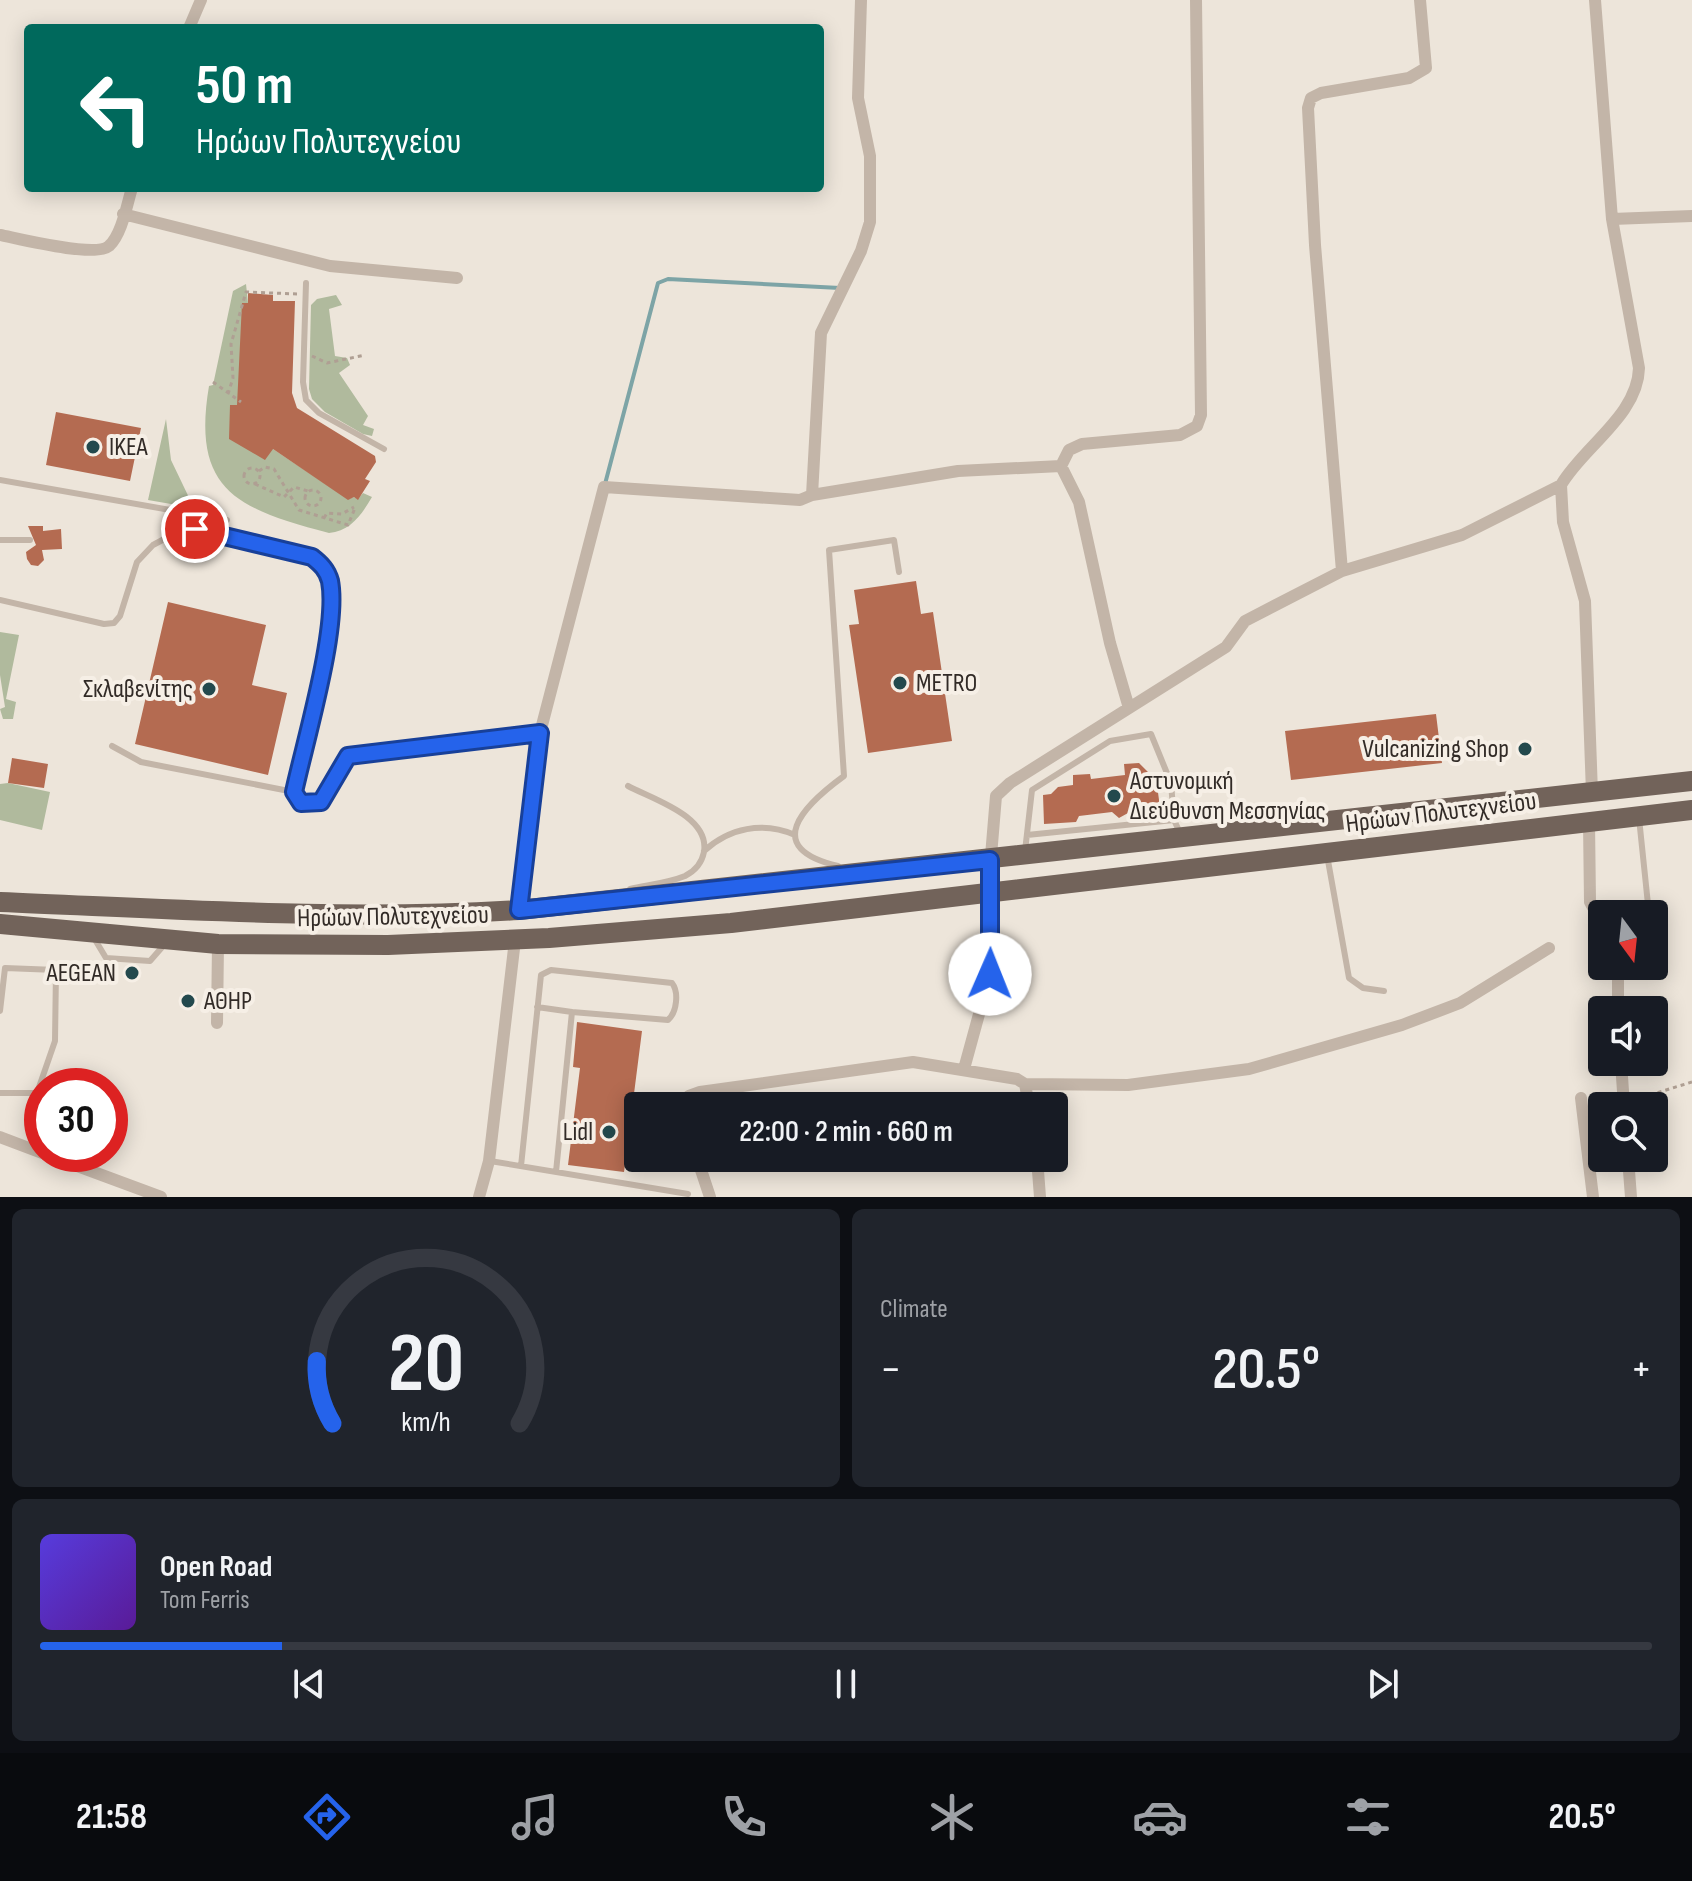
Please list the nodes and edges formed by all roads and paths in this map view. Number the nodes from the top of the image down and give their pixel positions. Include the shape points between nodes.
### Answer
1 (201, 0) edge
2 (861, 0) edge
3 (1196, 0) edge
4 (1420, 0) edge
5 (1595, 0) edge
6 (191, 24) edge
7 (131, 192) edge
8 (123, 214) junction
9 (1692, 216) edge
10 (1612, 219) junction
11 (0, 235) edge
12 (457, 278) dead end
13 (306, 283) dead end
14 (305, 295) junction
15 (303, 353) junction
16 (365, 355) dead end
17 (213, 382) dead end
18 (228, 394) junction
19 (241, 402) dead end
20 (384, 449) dead end
21 (1061, 466) junction
22 (259, 471) junction
23 (0, 480) edge
24 (255, 484) junction
25 (1561, 485) junction
26 (308, 491) junction
27 (288, 493) junction
28 (812, 495) junction
29 (324, 518) junction
30 (227, 520) dead end
31 (0, 540) edge
32 (30, 540) dead end
33 (1342, 571) junction
34 (899, 572) dead end
35 (0, 600) edge
36 (1129, 708) junction
37 (540, 733) junction
38 (112, 746) dead end
39 (1692, 781) edge
40 (628, 786) dead end
41 (294, 792) junction
42 (1592, 793) junction
43 (1692, 810) edge
44 (1638, 816) junction
45 (1589, 822) junction
46 (1178, 829) junction
47 (795, 835) junction
48 (1027, 835) junction
49 (704, 851) junction
50 (1326, 853) junction
51 (1024, 856) junction
52 (990, 860) junction
53 (865, 873) junction
54 (988, 892) junction
55 (1590, 900) edge
56 (1647, 900) edge
57 (0, 902) edge
58 (550, 907) junction
59 (519, 910) junction
60 (0, 924) edge
61 (515, 940) junction
62 (218, 944) junction
63 (1549, 948) dead end
64 (1384, 991) dead end
65 (537, 1007) junction
66 (0, 1011) edge
67 (572, 1012) junction
68 (217, 1023) dead end
69 (964, 1069) junction
70 (1692, 1082) edge
71 (1025, 1084) junction
72 (700, 1092) edge
73 (1026, 1092) edge
74 (1660, 1092) edge
75 (0, 1093) edge
76 (1581, 1098) dead end
77 (0, 1137) edge
78 (24, 1146) edge
79 (489, 1161) junction
80 (521, 1166) junction
81 (93, 1172) edge
82 (556, 1172) junction
83 (702, 1172) edge
84 (1038, 1172) edge
85 (1629, 1172) edge
86 (688, 1194) dead end
87 (161, 1197) edge
88 (479, 1197) edge
89 (710, 1197) edge
90 (1040, 1197) edge
91 (1593, 1197) edge
92 (1631, 1197) edge

1 - 6 street
2 - 28 street via 858,98 870,156 870,222 821,333
3 - 21 street via 1201,415 1197,426 1180,435 1082,444 1069,450
4 - 33 street via 1427,57 1419,75 1321,93 1311,98 1308,108
5 - 10 street
7 - 8 street
8 - 11 street via 111,244 98,250
8 - 12 street via 330,266
9 - 10 street
10 - 25 street via 1639,382 1629,402
13 - 14 lane
14 - 15 lane
14 - 18 path via 246,292 231,344 233,378
15 - 16 path via 327,363
15 - 20 lane via 308,404
17 - 18 path
18 - 19 path
21 - 28 street via 958,471
21 - 36 street via 1079,502
22 - 24 path
22 - 24 path via 251,468 244,475 245,481
22 - 27 path via 274,469
23 - 30 lane
24 - 27 path via 286,497
25 - 33 street via 1462,535
25 - 42 street via 1563,522 1585,601
26 - 26 path via 306,502 320,504 320,493
26 - 27 path via 295,487
27 - 29 path via 299,510
28 - 37 street via 800,500 604,487
29 - 29 path via 327,513 355,508 348,525
31 - 32 lane
33 - 36 street via 1245,621 1226,647
34 - 47 lane via 894,540 829,550 844,776 801,811
35 - 41 lane via 114,623 137,562 153,545 195,529 312,557 326,569 330,583 329,633
36 - 52 street via 996,796
37 - 41 lane via 348,756 321,802 301,803
37 - 59 street
38 - 41 lane via 141,762
39 - 42 main road, Ηρώων Πολυτεχνείου
40 - 49 lane via 694,822
42 - 46 main road, Ηρώων Πολυτεχνείου
43 - 44 main road, Ηρώων Πολυτεχνείου
44 - 45 main road, Ηρώων Πολυτεχνείου
44 - 56 lane
45 - 50 main road, Ηρώων Πολυτεχνείου
45 - 55 street
46 - 48 lane
46 - 48 lane via 1171,783 1151,734 1110,741 1032,790
46 - 51 main road, Ηρώων Πολυτεχνείου
47 - 49 lane via 750,828 726,835
47 - 53 lane via 810,858
48 - 51 lane
49 - 58 lane via 685,876
50 - 54 main road, Ηρώων Πολυτεχνείου
50 - 64 lane via 1349,978 1363,988
51 - 52 main road, Ηρώων Πολυτεχνείου
52 - 53 main road, Ηρώων Πολυτεχνείου
52 - 54 street
53 - 58 main road, Ηρώων Πολυτεχνείου
54 - 61 main road, Ηρώων Πολυτεχνείου via 731,923
54 - 69 street via 988,992
57 - 59 main road, Ηρώων Πολυτεχνείου via 247,914
58 - 59 main road, Ηρώων Πολυτεχνείου
60 - 62 main road, Ηρώων Πολυτεχνείου
61 - 62 main road, Ηρώων Πολυτεχνείου
61 - 79 street
62 - 68 street
63 - 71 street via 1460,1003 1249,1069 1128,1085
65 - 67 lane
65 - 67 lane via 541,975 551,970 667,981 675,988 668,1020
65 - 80 lane
66 - 75 lane via 5,968 56,970 55,1041 37,1093
67 - 82 lane
69 - 71 street
69 - 72 street via 880,1064
70 - 74 path
71 - 73 street
76 - 91 street
77 - 78 street
79 - 80 lane
79 - 88 street
80 - 82 lane
81 - 87 street
82 - 86 lane
83 - 89 street
84 - 90 street
85 - 92 street

